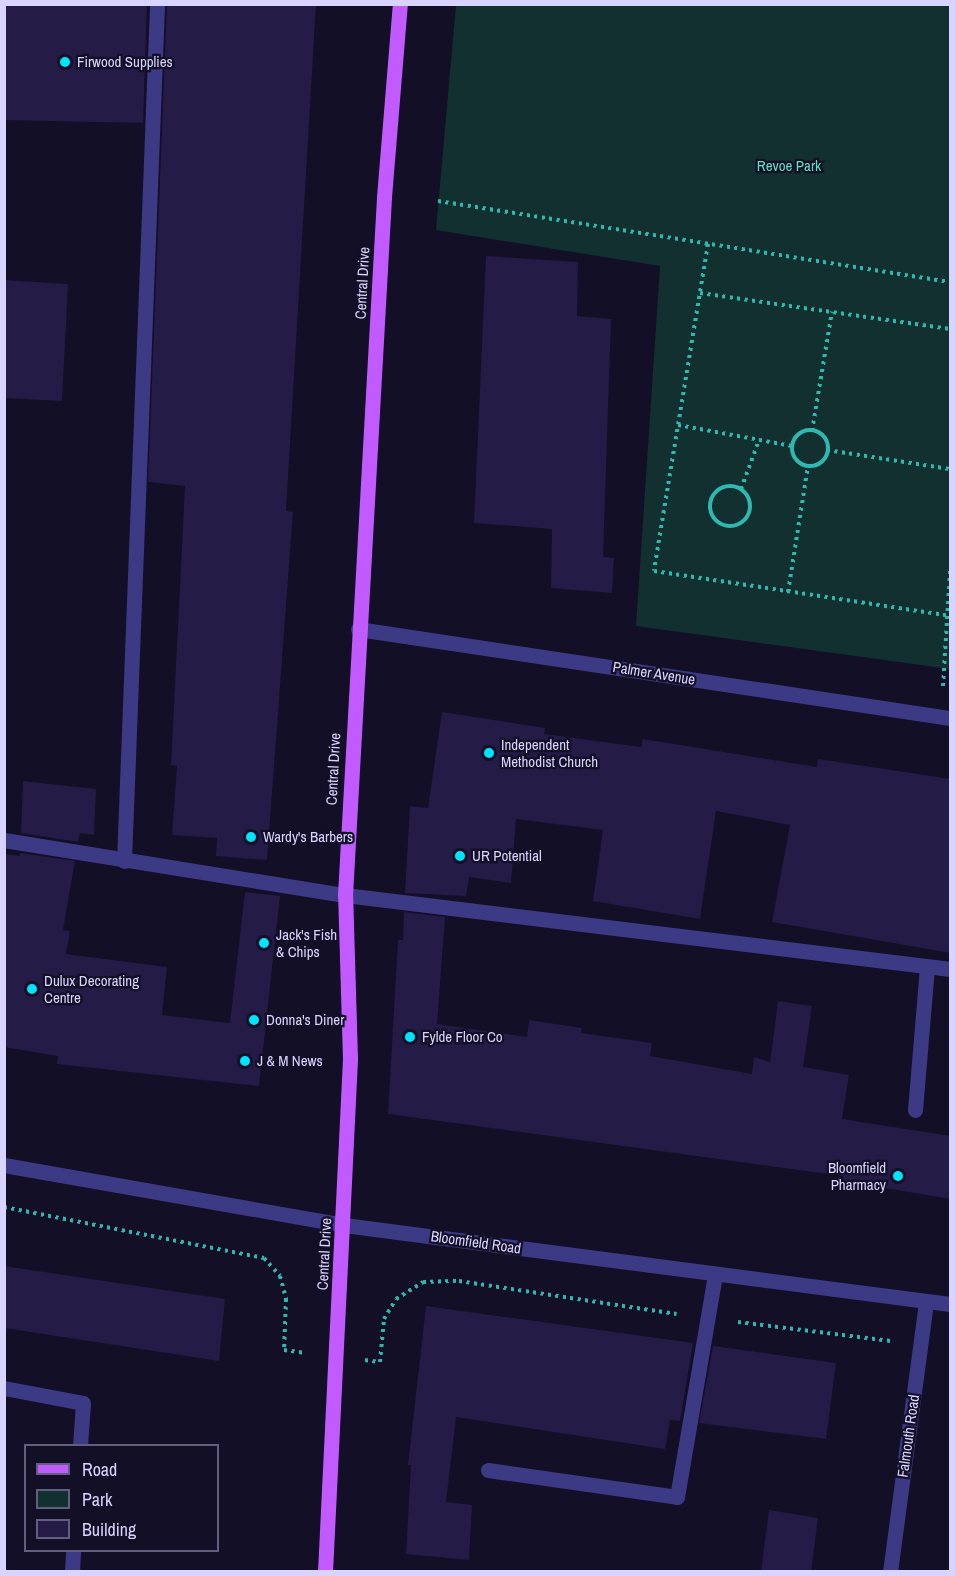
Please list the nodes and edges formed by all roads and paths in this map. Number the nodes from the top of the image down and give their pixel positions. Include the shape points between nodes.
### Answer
1 (157, 4) edge
2 (400, 4) edge
3 (438, 201) dead end
4 (708, 244) junction
5 (951, 282) edge
6 (700, 293) junction
7 (832, 312) junction
8 (951, 329) edge
9 (678, 425) junction
10 (812, 431) junction
11 (759, 440) junction
12 (792, 446) junction
13 (827, 450) junction
14 (808, 466) junction
15 (951, 470) edge
16 (741, 489) junction
17 (951, 570) edge
18 (788, 592) junction
19 (948, 617) edge
20 (358, 629) junction
21 (945, 717) edge
22 (4, 840) edge
23 (124, 861) junction
24 (345, 896) junction
25 (927, 966) junction
26 (951, 969) edge
27 (915, 1110) dead end
28 (4, 1165) edge
29 (4, 1207) edge
30 (344, 1225) junction
31 (715, 1275) junction
32 (926, 1301) junction
33 (951, 1304) edge
34 (708, 1318) junction
35 (921, 1344) junction
36 (337, 1357) junction
37 (4, 1388) edge
38 (80, 1444) edge
39 (488, 1470) dead end
40 (73, 1552) edge
41 (72, 1572) edge
42 (325, 1572) edge
43 (890, 1572) edge

1 - 23 street
2 - 20 main road, Central Drive
3 - 4 path
4 - 5 path
4 - 6 path
6 - 7 path
6 - 9 path
7 - 8 path
7 - 10 path
9 - 11 path
9 - 18 path via 654,571
10 - 12 path via 797,436
10 - 13 path via 823,436
11 - 12 path
11 - 16 path
12 - 14 path via 794,457
13 - 14 path via 820,463
13 - 15 path
14 - 18 path
16 - 16 path via 731,486 715,494 711,512 718,522 737,525 748,516 750,503
17 - 19 path
18 - 19 path
19 - 21 path
20 - 21 street, Palmer Avenue
20 - 24 main road, Central Drive
22 - 23 street
23 - 24 street
24 - 25 street
24 - 30 main road, Central Drive via 350,1059
25 - 26 street
25 - 27 street
28 - 30 street, Bloomfield Road
29 - 36 path via 264,1258 280,1276 285,1299 284,1350
30 - 31 street, Bloomfield Road
30 - 36 main road, Central Drive
31 - 32 street, Bloomfield Road
31 - 34 street
32 - 33 street, Bloomfield Road
32 - 35 street, Falmouth Road
34 - 35 path
34 - 36 path via 459,1281 423,1282 396,1299 384,1319 380,1362
34 - 39 street via 677,1497
35 - 43 street, Falmouth Road
36 - 42 main road, Central Drive
37 - 38 street via 83,1403
40 - 41 street

